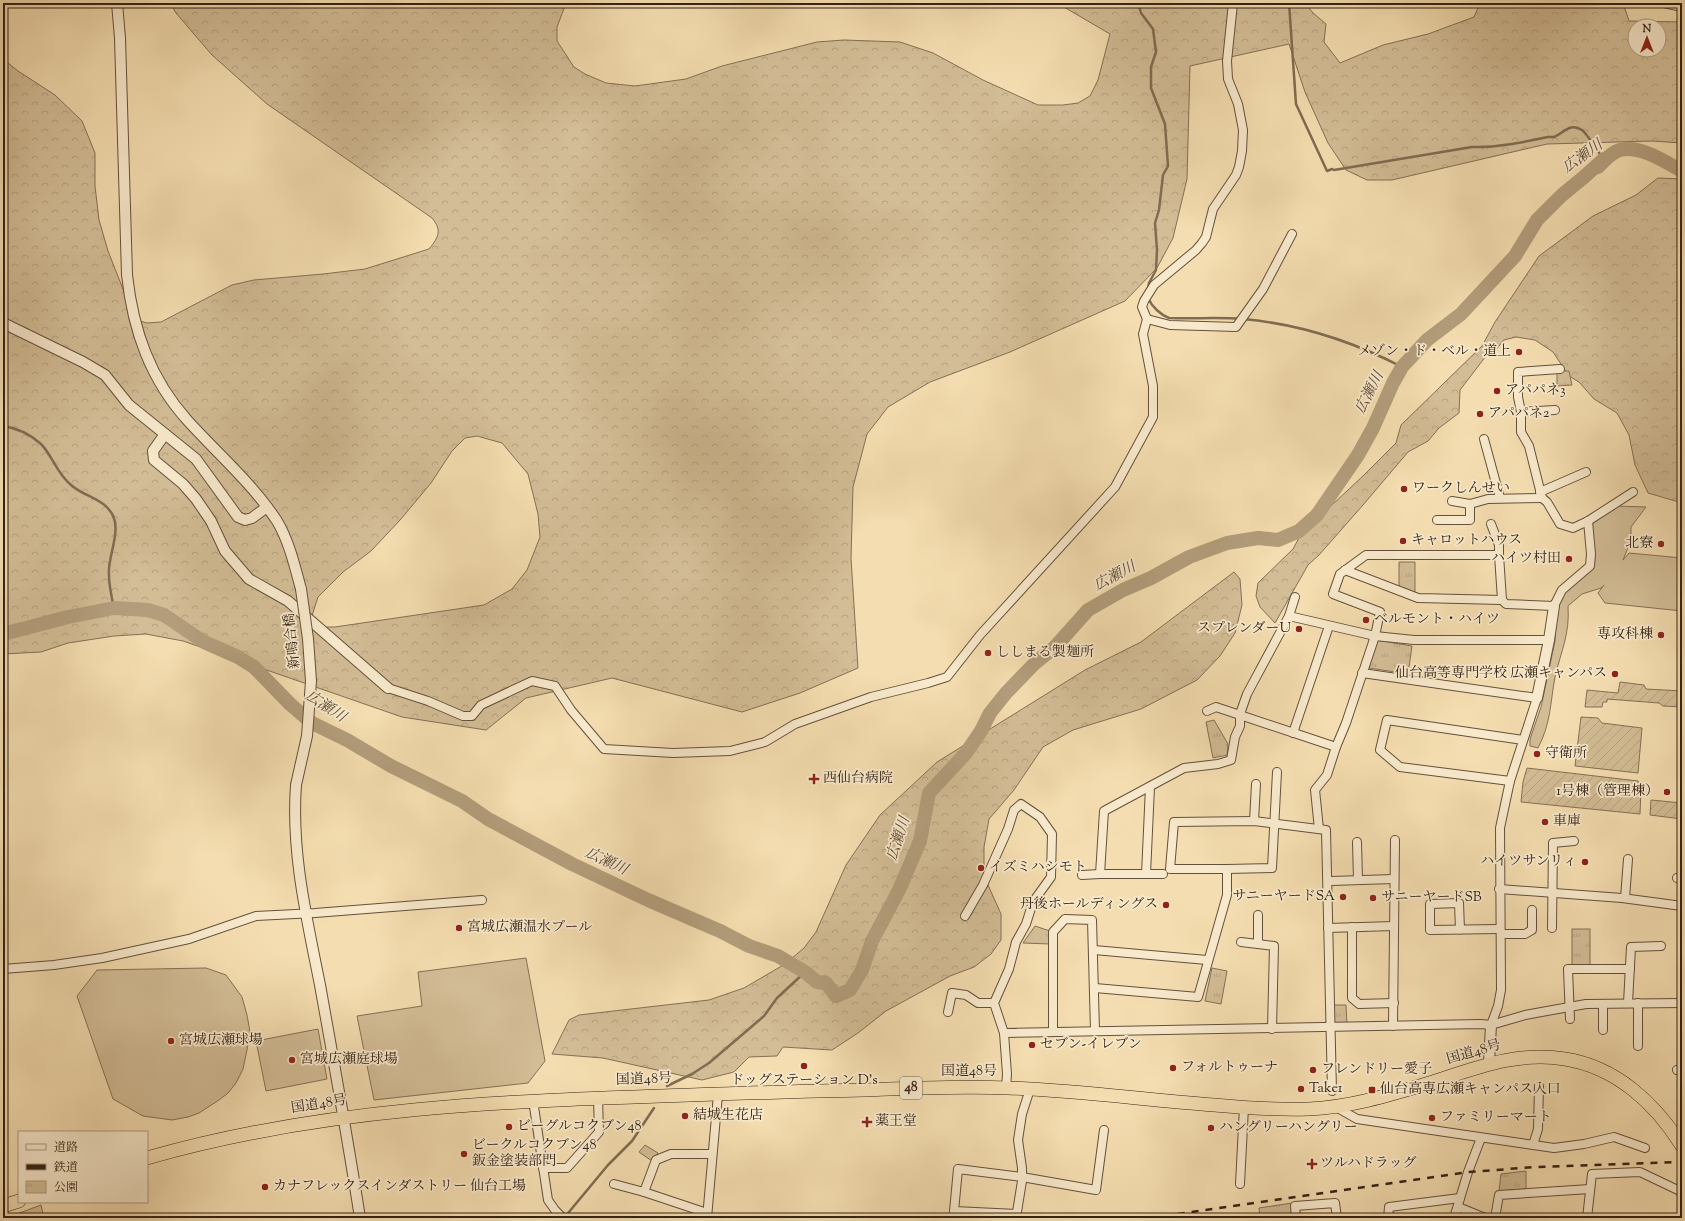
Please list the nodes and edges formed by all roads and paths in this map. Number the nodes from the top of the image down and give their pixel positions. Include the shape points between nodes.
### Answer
1 (117, 3) edge
2 (1233, 3) edge
3 (1664, 3) edge
4 (1682, 7) edge
5 (1292, 234) dead end
6 (1147, 319) junction
7 (3, 323) edge
8 (1560, 369) dead end
9 (1555, 410) dead end
10 (1521, 412) junction
11 (165, 434) junction
12 (1484, 439) dead end
13 (1586, 472) dead end
14 (1632, 492) dead end
15 (1541, 495) junction
16 (1500, 498) junction
17 (1452, 501) dead end
18 (1470, 504) junction
19 (266, 508) junction
20 (1437, 520) dead end
21 (1588, 521) junction
22 (1491, 524) dead end
23 (1499, 554) junction
24 (1345, 570) junction
25 (1294, 597) dead end
26 (1502, 600) junction
27 (1554, 606) junction
28 (1289, 616) junction
29 (1329, 626) junction
30 (1375, 636) junction
31 (1549, 640) junction
32 (1362, 672) junction
33 (388, 688) joint
34 (1537, 698) junction
35 (1207, 712) dead end
36 (1240, 714) junction
37 (1294, 733) junction
38 (1523, 740) junction
39 (1336, 747) junction
40 (1276, 772) dead end
41 (1510, 782) junction
42 (1256, 784) dead end
43 (1150, 787) junction
44 (1254, 821) junction
45 (1274, 825) junction
46 (1319, 829) junction
47 (1395, 840) dead end
48 (1574, 841) dead end
49 (1357, 842) dead end
50 (1628, 859) dead end
51 (1227, 869) junction
52 (1100, 874) junction
53 (1146, 874) junction
54 (1163, 874) dead end
55 (1082, 875) dead end
56 (1394, 879) junction
57 (1358, 880) junction
58 (1331, 881) dead end
59 (1499, 888) junction
60 (1551, 892) junction
61 (1625, 898) junction
62 (482, 900) dead end
63 (1682, 906) edge
64 (1532, 910) dead end
65 (305, 914) junction
66 (1258, 915) dead end
67 (965, 916) dead end
68 (1394, 926) junction
69 (1352, 927) junction
70 (1328, 928) junction
71 (1552, 928) dead end
72 (1460, 930) junction
73 (1501, 931) junction
74 (1241, 942) dead end
75 (1258, 944) junction
76 (1661, 946) dead end
77 (1094, 950) junction
78 (1208, 960) junction
79 (3, 969) edge
80 (1630, 969) junction
81 (1095, 988) junction
82 (1682, 1002) edge
83 (994, 1003) junction
84 (1394, 1003) junction
85 (1628, 1003) junction
86 (1638, 1003) junction
87 (1603, 1004) junction
88 (1569, 1007) junction
89 (948, 1012) dead end
90 (1570, 1019) dead end
91 (1491, 1025) junction
92 (1394, 1026) junction
93 (1272, 1028) junction
94 (1330, 1028) junction
95 (1603, 1030) dead end
96 (1095, 1031) junction
97 (1053, 1032) junction
98 (1004, 1033) junction
99 (1638, 1046) dead end
100 (1489, 1063) junction
101 (1539, 1086) dead end
102 (1006, 1088) junction
103 (1030, 1089) junction
104 (1332, 1091) dead end
105 (718, 1094) junction
106 (598, 1098) junction
107 (533, 1100) junction
108 (1335, 1106) junction
109 (1244, 1107) junction
110 (344, 1117) junction
111 (1104, 1130) dead end
112 (1482, 1138) junction
113 (1533, 1145) junction
114 (1682, 1146) edge
115 (1645, 1148) dead end
116 (712, 1154) junction
117 (148, 1158) edge
118 (543, 1168) junction
119 (1022, 1177) junction
120 (614, 1184) dead end
121 (1240, 1184) dead end
122 (1590, 1189) junction
123 (644, 1192) junction
124 (1682, 1192) edge
125 (1460, 1198) junction
126 (18, 1201) edge
127 (3, 1206) edge
128 (1458, 1207) junction
129 (707, 1216) edge
130 (1017, 1216) edge
131 (360, 1218) edge
132 (563, 1218) edge
133 (1296, 1218) edge
134 (1337, 1218) edge
135 (1388, 1218) edge
136 (1454, 1218) edge
137 (1485, 1218) edge
138 (1495, 1218) edge
139 (1587, 1218) edge

1 - 19 street, 新鳴合橋 via 127,275 136,327 144,351 170,398 187,420 248,483
2 - 6 street via 1227,61 1228,79 1238,104 1242,124 1239,167 1213,209 1202,244 1160,279 1146,296 1142,307
3 - 4 street
5 - 6 street via 1263,289 1236,327 1170,325
6 - 33 street via 1144,334 1153,386 1153,417 1115,487 980,635 947,677 870,697 795,724 765,742 730,751 673,753 604,748 571,710 555,686 532,681 481,705 472,716 463,716 428,700
7 - 11 street via 105,375 129,405
8 - 10 street via 1518,372
9 - 10 street
10 - 15 street via 1521,432 1529,446
11 - 19 street via 196,460 238,517 245,520 252,518
11 - 33 street via 153,451 154,460 183,484 196,499 211,521 225,551 249,579 288,601
12 - 16 street
13 - 15 street
14 - 21 street
15 - 16 street
15 - 21 street via 1560,524 1573,528
16 - 18 street
17 - 18 street
18 - 20 street via 1470,520
19 - 65 street, 新鳴合橋, bridge via 277,521 283,534 301,589 308,639 311,681 307,736 296,785 295,832
21 - 27 street via 1590,566 1562,590
22 - 23 street via 1499,545
23 - 24 street via 1366,555
23 - 26 street
24 - 26 street via 1418,598
24 - 30 street via 1340,574 1333,594 1380,612
25 - 28 street
26 - 27 street via 1506,604
27 - 31 street
28 - 29 street
28 - 36 street via 1253,680
29 - 30 street
29 - 37 street
30 - 31 street via 1414,640
30 - 32 street
31 - 34 street
32 - 34 street
32 - 39 street
34 - 38 street
35 - 36 street via 1216,707
36 - 37 street
36 - 43 street via 1240,726 1235,737 1231,760 1184,768
37 - 39 street
38 - 41 street
38 - 41 street via 1387,720 1380,750 1400,767
39 - 46 street via 1327,775 1315,790
40 - 45 street
41 - 59 street via 1500,828
42 - 44 street
43 - 52 street via 1104,811
43 - 53 street
44 - 45 street
44 - 51 street via 1174,822 1170,869
45 - 46 street
45 - 51 street via 1272,868
46 - 70 street via 1326,830
47 - 56 street
48 - 60 street via 1553,842
49 - 57 street
50 - 61 street
51 - 78 street via 1227,895
52 - 53 street
52 - 55 street
53 - 54 street
56 - 57 street
56 - 68 street
57 - 58 street
59 - 60 street
59 - 73 street
60 - 61 street
60 - 71 street
61 - 63 street
62 - 65 street
64 - 73 street via 1532,930 1525,934
65 - 79 street via 256,916 188,939 102,958
65 - 110 street, 新鳴合橋
66 - 75 street
67 - 83 street via 983,885 1014,810 1021,804 1040,817 1052,834 1051,877 1033,902
68 - 69 street
68 - 84 street
69 - 70 street
69 - 84 street via 1352,998 1359,1004
70 - 94 street
72 - 72 street via 1430,930 1430,904 1459,903
72 - 73 street
73 - 91 street via 1501,992
74 - 75 street
75 - 93 street via 1274,946
76 - 80 street via 1631,947
77 - 78 street
77 - 81 street
77 - 97 street via 1092,920 1065,919 1053,932
78 - 81 street via 1198,997
80 - 85 street
80 - 88 street via 1568,969
81 - 96 street
82 - 86 street
83 - 89 street via 978,1003 966,994 952,993
83 - 98 street
84 - 92 street
85 - 86 street
85 - 87 street
86 - 99 street
87 - 88 street
87 - 95 street
88 - 90 street
88 - 91 street via 1524,1015
91 - 92 street
91 - 100 street
92 - 94 street
93 - 94 street
93 - 96 street
94 - 104 street
96 - 97 street
97 - 98 street
98 - 102 street
100 - 108 highway, 国道48号 / 48 via 1392,1094
100 - 114 highway, 国道48号 / 48 via 1508,1059 1547,1057 1585,1063 1620,1079 1638,1093 1656,1111
101 - 113 street via 1538,1129
102 - 103 highway, 国道48号 / 48
102 - 105 highway, 国道48号 / 48
103 - 109 highway, 国道48号 / 48
103 - 119 street via 1022,1114 1018,1140
105 - 106 highway, 国道48号 / 48
105 - 116 street
106 - 107 highway, 国道48号 / 48
106 - 118 street via 599,1132 567,1168
107 - 110 highway, 国道48号 / 48
107 - 118 street
108 - 109 highway, 国道48号 / 48 via 1274,1109
108 - 112 street via 1357,1119
109 - 121 street
110 - 117 highway, 国道48号 / 48 via 254,1132
110 - 131 street, 新鳴合橋
111 - 119 street via 1096,1190
112 - 113 street
112 - 125 street
113 - 115 street via 1554,1148 1614,1137
116 - 123 street via 671,1154 656,1160
116 - 129 street
118 - 132 street via 548,1200
119 - 130 street
119 - 130 street via 958,1170 954,1211
120 - 123 street
122 - 124 street via 1592,1174 1640,1172
122 - 138 street via 1499,1195
122 - 139 street
123 - 129 street
125 - 128 street
125 - 135 street via 1389,1207
126 - 127 highway
128 - 136 street
128 - 137 street
133 - 134 street via 1295,1206 1335,1203

